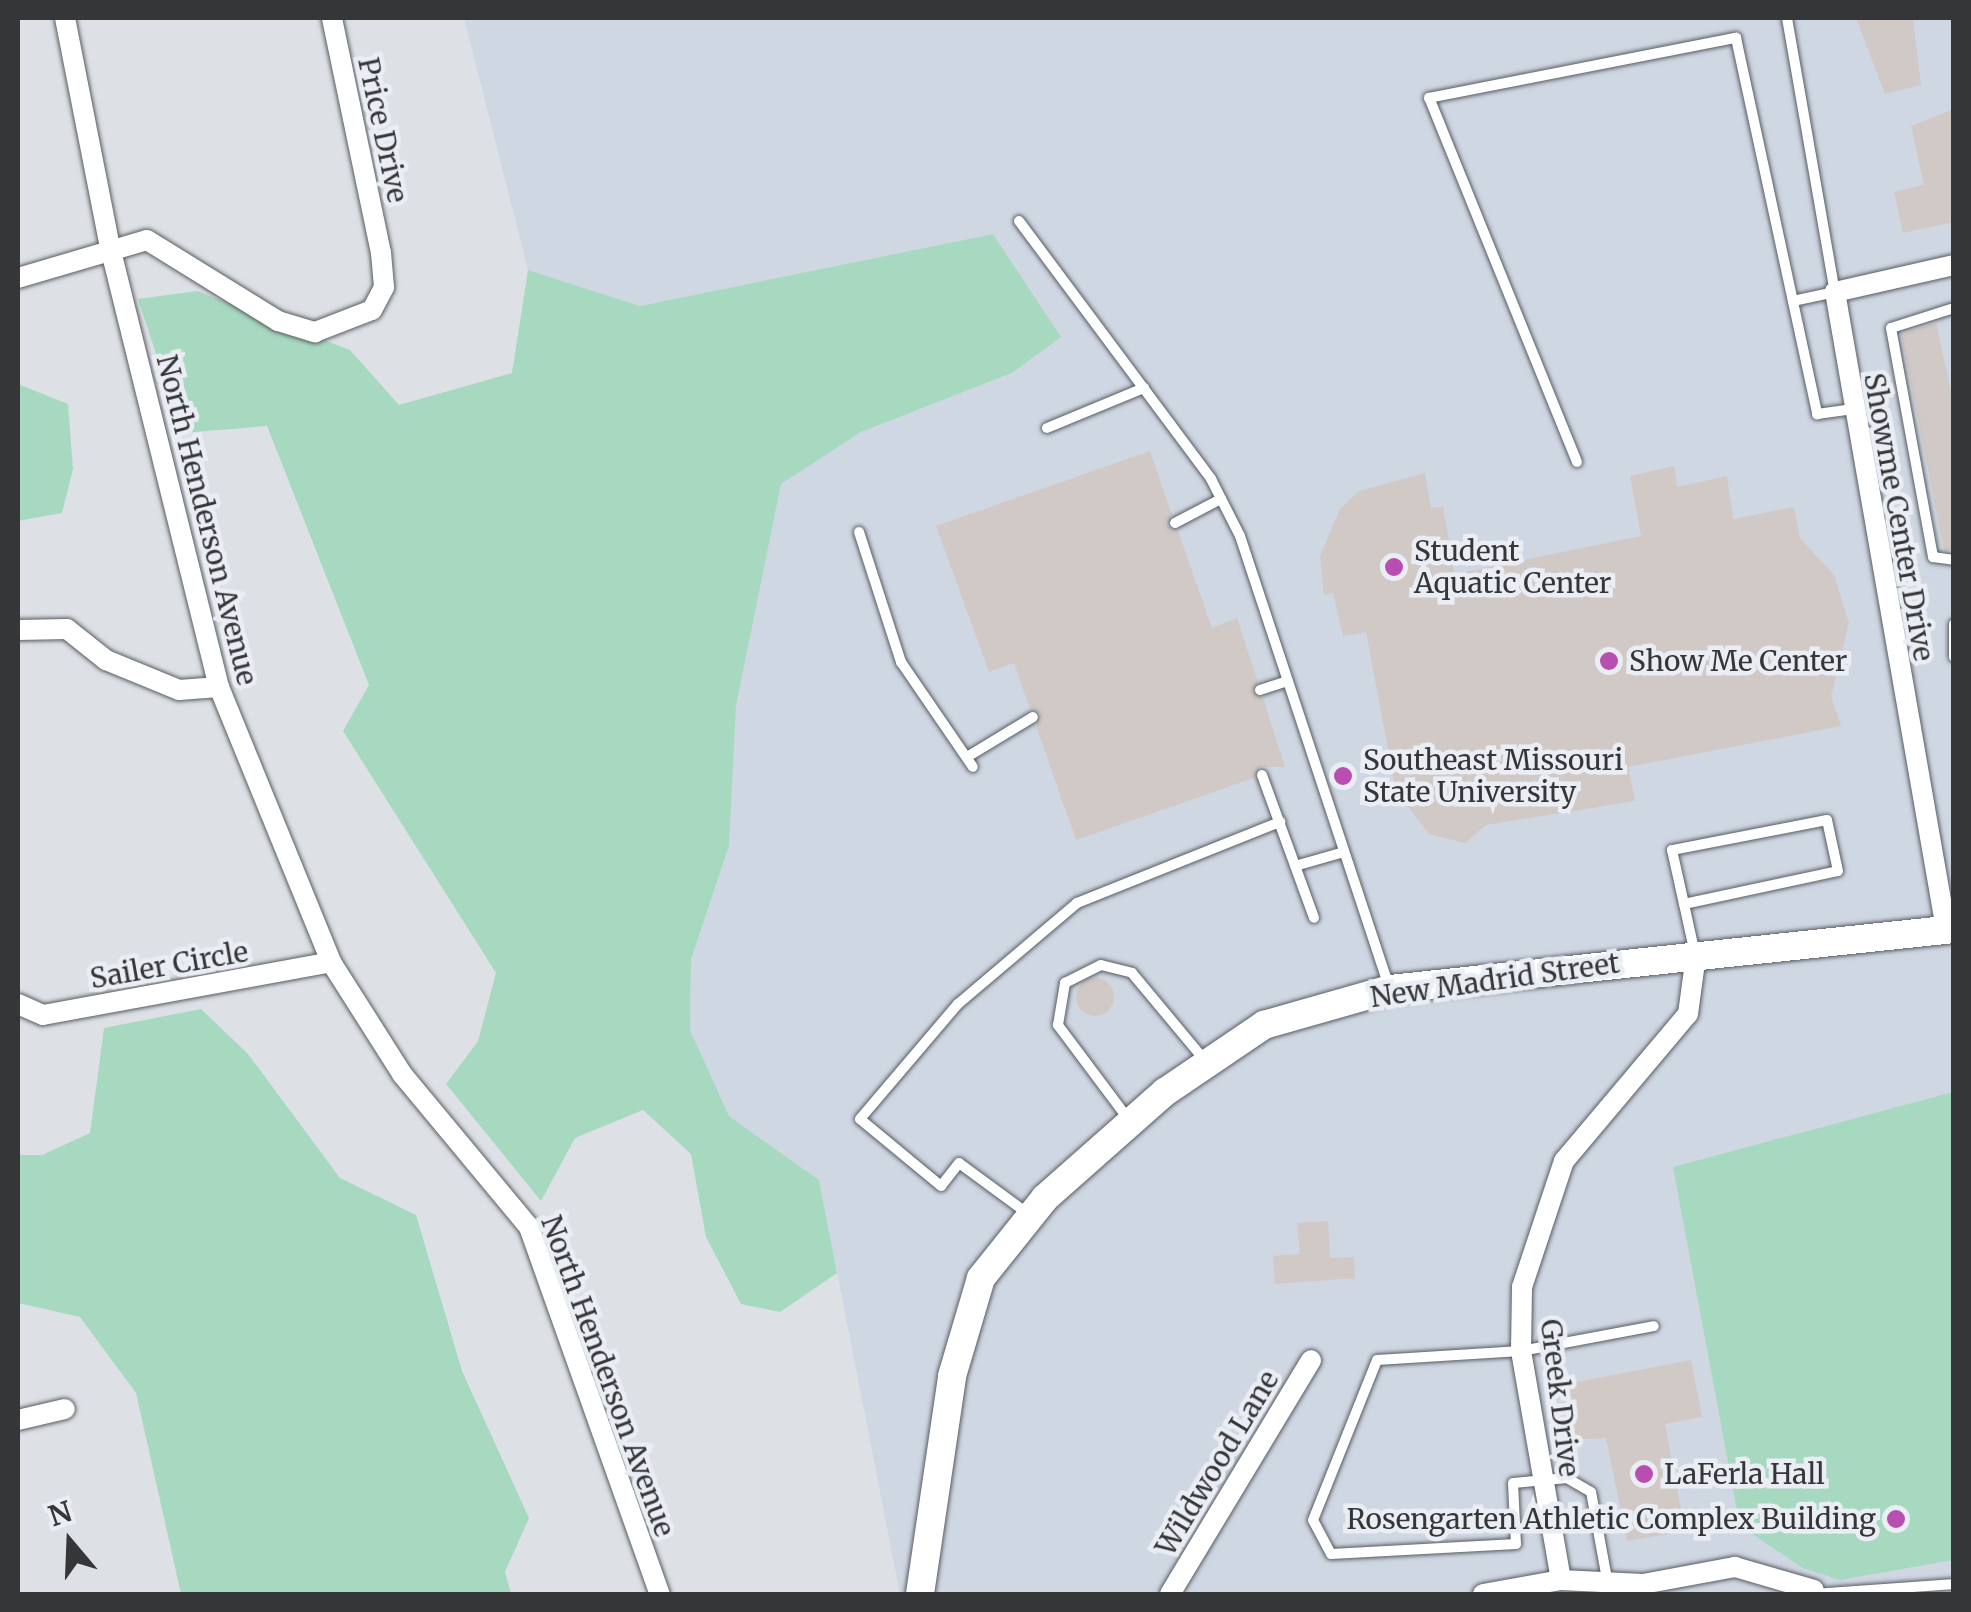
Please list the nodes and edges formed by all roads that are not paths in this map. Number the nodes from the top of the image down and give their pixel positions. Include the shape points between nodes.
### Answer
1 (65, 18) edge
2 (332, 18) edge
3 (1787, 18) edge
4 (1019, 221) dead end
5 (110, 247) junction
6 (1954, 265) edge
7 (18, 278) edge
8 (1835, 292) junction
9 (1794, 302) junction
10 (1954, 308) edge
11 (1144, 388) junction
12 (1852, 409) junction
13 (1048, 428) dead end
14 (1577, 462) dead end
15 (1221, 499) junction
16 (1175, 523) dead end
17 (859, 532) dead end
18 (1954, 560) edge
19 (1954, 624) edge
20 (18, 630) edge
21 (1954, 656) edge
22 (1288, 681) junction
23 (218, 687) junction
24 (1260, 690) dead end
25 (1033, 717) dead end
26 (1262, 774) dead end
27 (1280, 822) junction
28 (1344, 852) junction
29 (1295, 866) junction
30 (1684, 904) junction
31 (1314, 918) dead end
32 (1950, 929) edge
33 (1696, 955) junction
34 (332, 962) junction
35 (1390, 990) junction
36 (18, 1004) edge
37 (1208, 1064) junction
38 (1131, 1122) junction
39 (1031, 1216) junction
40 (1654, 1326) dead end
41 (1521, 1351) junction
42 (1311, 1360) dead end
43 (65, 1410) dead end
44 (18, 1420) edge
45 (1542, 1480) junction
46 (1607, 1579) junction
47 (1561, 1580) junction
48 (1954, 1584) edge
49 (1815, 1592) edge
50 (660, 1594) edge
51 (920, 1594) edge
52 (1170, 1594) edge
53 (1483, 1594) edge

1 - 5 street, North Henderson Avenue
2 - 5 street, Price Drive via 381,253 384,287 372,310 315,332 278,321 147,240
3 - 8 lane
4 - 11 lane
5 - 7 street, Price Drive
5 - 23 street, North Henderson Avenue
6 - 8 street
8 - 9 lane
8 - 12 street, Showme Center Drive
9 - 12 lane via 1817,414
9 - 14 lane via 1736,38 1429,98
10 - 18 lane via 1891,328 1933,557
11 - 13 lane
11 - 15 lane
12 - 32 street, Showme Center Drive
15 - 16 lane
15 - 22 lane
17 - 25 lane via 901,662 970,762
19 - 21 lane
20 - 23 street via 68,629 106,660 179,690
22 - 24 lane
22 - 28 lane
23 - 34 street, North Henderson Avenue
26 - 27 lane
27 - 29 lane
27 - 39 lane via 1078,902 958,1004 860,1118 940,1186 960,1163
28 - 29 lane
28 - 35 lane
29 - 31 lane
30 - 30 lane via 1672,850 1826,820 1838,870
30 - 33 lane
32 - 33 street, New Madrid Street
33 - 35 street, New Madrid Street
33 - 41 street, Greek Drive via 1688,1014 1564,1161 1522,1287
34 - 36 street, Sailer Circle via 43,1015
34 - 50 street, North Henderson Avenue via 402,1074 529,1228
35 - 37 street, New Madrid Street via 1264,1026
37 - 38 street, New Madrid Street
37 - 38 lane via 1132,973 1101,965 1066,983 1058,1025
38 - 39 street, New Madrid Street
39 - 51 street, New Madrid Street via 981,1278 962,1343
40 - 41 lane
41 - 45 street, Greek Drive
41 - 45 lane via 1368,1366 1313,1520 1317,1540 1331,1554 1516,1544 1513,1483
42 - 52 street, Wildwood Lane
43 - 44 street
45 - 46 lane via 1568,1478 1591,1492
45 - 47 street, Greek Drive
46 - 47 street
46 - 49 street via 1643,1584 1735,1567
47 - 53 street
48 - 49 lane

